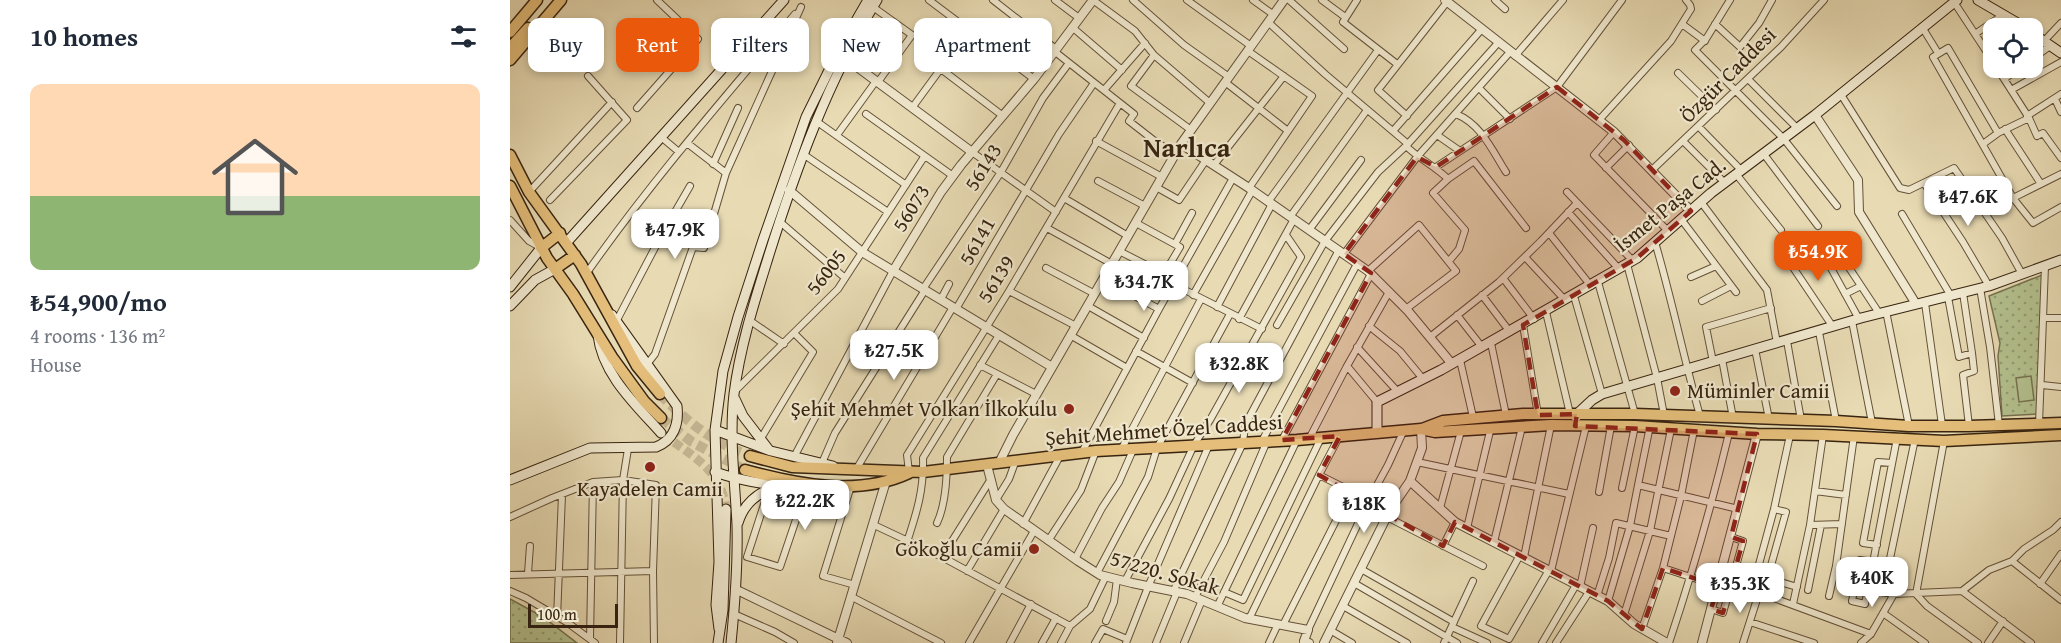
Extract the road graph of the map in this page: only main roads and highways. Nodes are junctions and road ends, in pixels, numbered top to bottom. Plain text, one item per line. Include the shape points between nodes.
1 (528, 0) edge
2 (537, 0) edge
3 (552, 0) edge
4 (561, 0) edge
5 (784, 0) edge
6 (1978, 0) edge
7 (1955, 1) edge
8 (872, 2) edge
9 (2008, 18) edge
10 (510, 22) edge
11 (510, 32) edge
12 (2043, 41) edge
13 (510, 48) edge
14 (2061, 54) edge
15 (510, 60) edge
16 (510, 155) edge
17 (510, 186) edge
18 (564, 238) junction
19 (541, 248) junction
20 (575, 255) junction
21 (2061, 260) edge
22 (555, 269) junction
23 (510, 287) edge
24 (510, 306) edge
25 (606, 309) junction
26 (597, 332) junction
27 (719, 389) junction
28 (660, 394) tunnel mouth
29 (734, 394) junction
30 (1580, 412) junction
31 (661, 418) tunnel mouth
32 (1635, 420) junction
33 (2061, 423) edge
34 (1580, 426) junction
35 (1422, 429) junction
36 (715, 430) junction
37 (661, 433) tunnel mouth
38 (1377, 433) junction
39 (2061, 435) edge
40 (734, 437) junction
41 (771, 451) junction
42 (750, 456) tunnel mouth
43 (840, 468) junction
44 (863, 469) junction
45 (745, 470) tunnel mouth
46 (715, 472) junction
47 (909, 473) junction
48 (735, 479) junction
49 (510, 480) edge
50 (869, 484) junction
51 (831, 486) junction
52 (772, 487) junction
53 (726, 509) tunnel mouth
54 (737, 528) junction
55 (719, 629) junction
56 (718, 643) edge
57 (731, 643) edge

1 - 10 main road
2 - 11 main road
3 - 13 main road
4 - 15 main road
5 - 18 main road
6 - 9 main road
7 - 38 main road, İsmet Paşa Cad. via 1626,265 1487,345 1377,402
8 - 27 main road via 838,52 806,117 738,317
8 - 29 main road via 816,121 789,190 749,320
12 - 14 main road
16 - 18 main road via 529,192
17 - 19 main road
18 - 19 main road
18 - 20 main road
19 - 22 main road
19 - 23 main road
20 - 22 main road
20 - 25 main road
21 - 30 main road via 1984,287 1882,312 1602,394
22 - 24 main road via 535,280
22 - 26 main road
25 - 28 main road via 637,366
25 - 49 main road via 677,406 677,427 656,447 590,448
26 - 31 main road
26 - 37 main road via 599,348 610,371
27 - 29 main road
27 - 36 main road
29 - 40 main road
29 - 41 main road via 743,416
30 - 32 main road
30 - 34 main road
30 - 35 main road via 1473,417
32 - 33 main road via 1664,415 1909,426
32 - 34 main road via 1611,426
32 - 39 main road via 1671,429 1729,433 1944,441
34 - 35 main road via 1435,432
35 - 38 main road, Şehit Mehmet Özel Caddesi
36 - 40 main road
36 - 46 main road
38 - 47 main road, Şehit Mehmet Özel Caddesi via 1082,452
40 - 41 main road
40 - 48 main road
41 - 43 main road
42 - 43 main road via 792,467
43 - 44 main road
44 - 47 main road
44 - 50 main road via 871,479
45 - 51 main road
46 - 48 main road
46 - 55 main road
47 - 50 main road
48 - 52 main road
48 - 54 main road
50 - 51 main road
51 - 52 main road
52 - 54 main road via 749,502
53 - 55 main road
54 - 57 main road
55 - 56 main road

